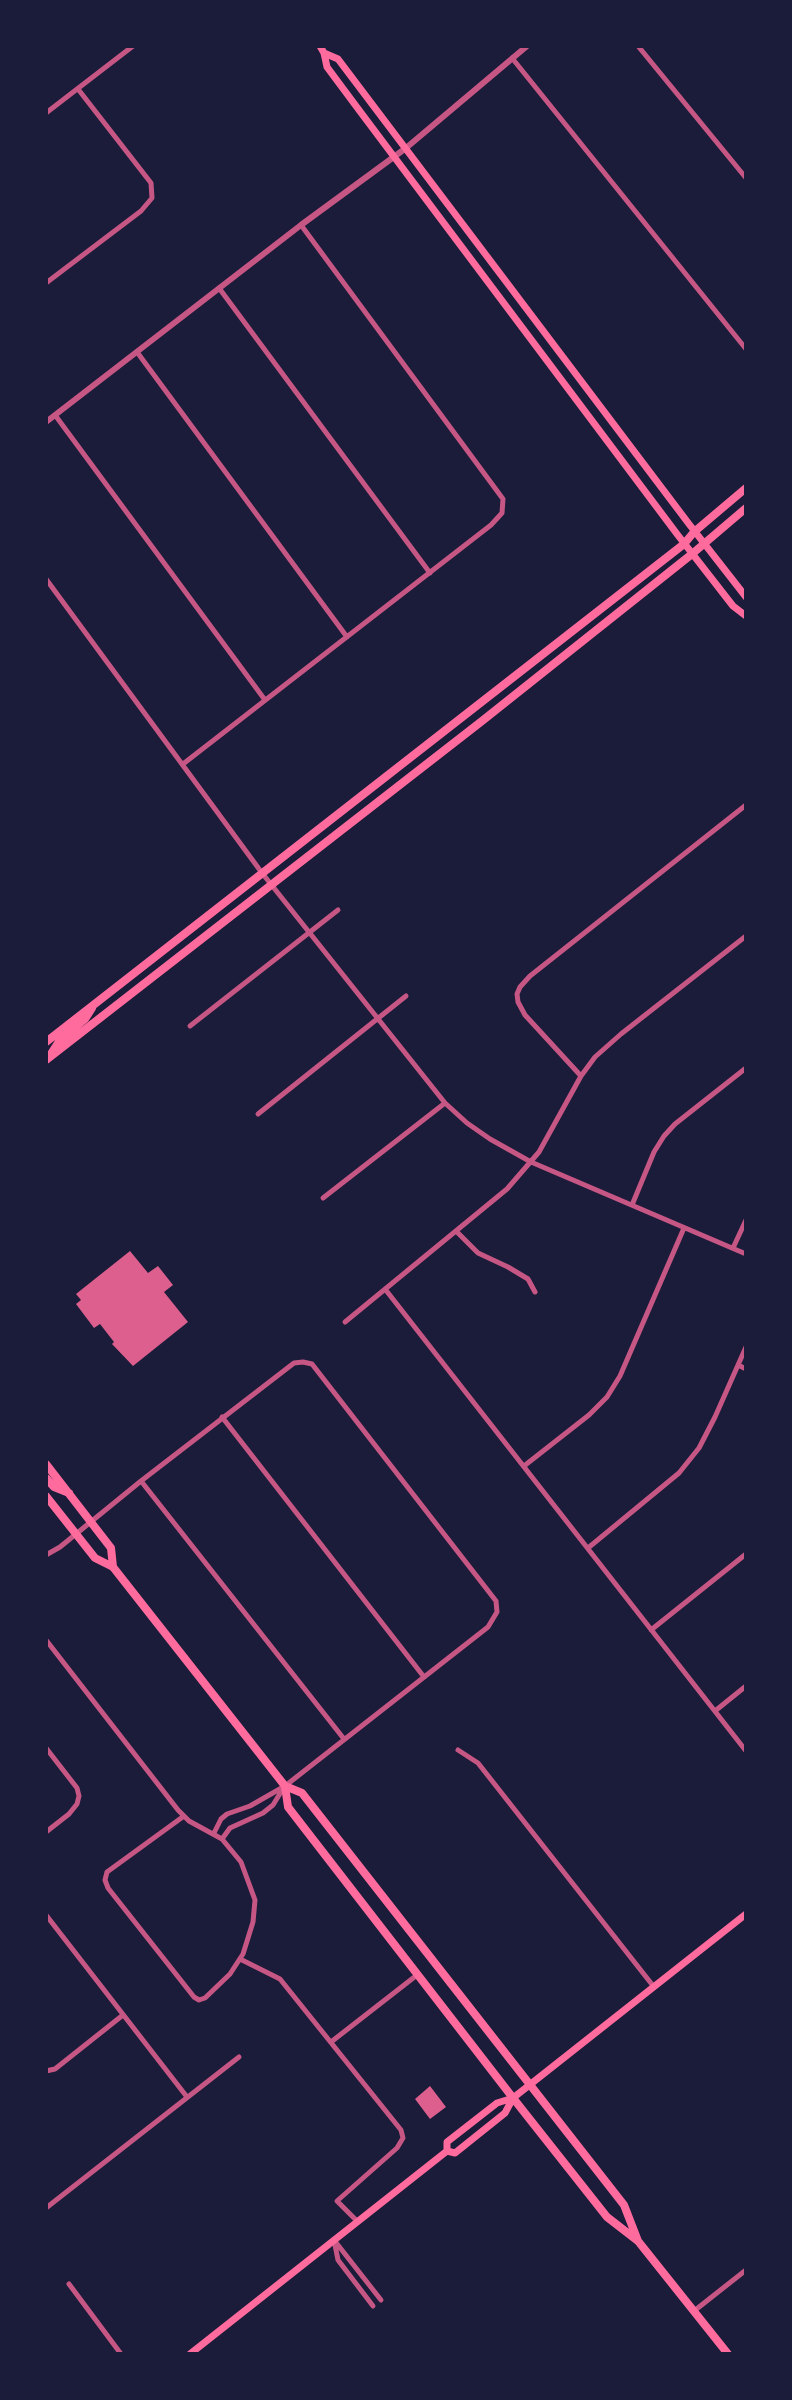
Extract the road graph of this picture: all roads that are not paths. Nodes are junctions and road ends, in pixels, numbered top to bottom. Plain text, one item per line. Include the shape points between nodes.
1 (133, 46) edge
2 (332, 46) edge
3 (527, 46) edge
4 (638, 46) edge
5 (322, 49) edge
6 (512, 58) junction
7 (78, 89) junction
8 (46, 113) edge
9 (406, 148) junction
10 (395, 157) junction
11 (746, 178) edge
12 (301, 225) junction
13 (46, 283) edge
14 (219, 288) junction
15 (746, 349) edge
16 (137, 352) junction
17 (55, 415) junction
18 (46, 422) edge
19 (746, 488) edge
20 (746, 508) edge
21 (694, 532) junction
22 (684, 544) junction
23 (704, 544) junction
24 (692, 554) junction
25 (430, 573) junction
26 (46, 579) edge
27 (746, 597) edge
28 (746, 616) edge
29 (347, 637) junction
30 (265, 700) junction
31 (472, 709) junction
32 (482, 721) junction
33 (183, 764) junction
34 (746, 805) edge
35 (262, 873) junction
36 (271, 885) junction
37 (338, 910) dead end
38 (309, 933) junction
39 (746, 936) edge
40 (406, 996) dead end
41 (93, 1005) junction
42 (376, 1018) junction
43 (190, 1026) dead end
44 (48, 1040) edge
45 (47, 1057) edge
46 (746, 1068) edge
47 (581, 1076) junction
48 (445, 1103) junction
49 (258, 1114) dead end
50 (531, 1162) junction
51 (323, 1198) dead end
52 (632, 1205) junction
53 (746, 1220) edge
54 (684, 1228) junction
55 (457, 1232) junction
56 (732, 1248) junction
57 (746, 1254) edge
58 (385, 1289) junction
59 (535, 1292) dead end
60 (345, 1322) dead end
61 (746, 1347) edge
62 (738, 1365) junction
63 (746, 1369) edge
64 (222, 1417) junction
65 (46, 1464) edge
66 (524, 1466) junction
67 (46, 1478) edge
68 (141, 1481) junction
69 (69, 1493) junction
70 (46, 1496) edge
71 (91, 1521) junction
72 (76, 1534) junction
73 (588, 1548) junction
74 (746, 1554) edge
75 (46, 1555) edge
76 (113, 1567) junction
77 (651, 1630) junction
78 (46, 1640) edge
79 (424, 1677) junction
80 (746, 1686) edge
81 (715, 1711) junction
82 (344, 1739) junction
83 (46, 1748) edge
84 (458, 1750) dead end
85 (746, 1751) edge
86 (285, 1786) junction
87 (184, 1816) junction
88 (46, 1832) edge
89 (214, 1833) junction
90 (222, 1839) junction
91 (378, 1891) junction
92 (362, 1904) junction
93 (746, 1914) edge
94 (46, 1915) edge
95 (240, 1959) junction
96 (417, 1975) junction
97 (654, 1987) junction
98 (123, 2015) junction
99 (331, 2042) junction
100 (239, 2057) dead end
101 (46, 2071) edge
102 (529, 2085) junction
103 (187, 2097) junction
104 (513, 2098) junction
105 (447, 2151) junction
106 (46, 2208) edge
107 (357, 2221) junction
108 (334, 2240) junction
109 (638, 2241) junction
110 (746, 2270) edge
111 (69, 2284) dead end
112 (381, 2300) dead end
113 (373, 2306) dead end
114 (694, 2311) junction
115 (121, 2354) edge
116 (190, 2354) edge
117 (728, 2354) edge

1 - 7 street
2 - 5 street
3 - 6 street
4 - 11 street
5 - 9 main road via 338,59
5 - 10 main road via 327,67
6 - 9 street
6 - 15 street
7 - 8 street
7 - 13 street via 151,183 152,198
9 - 10 street
9 - 21 main road
10 - 12 street
10 - 22 main road
12 - 14 street
12 - 25 street via 503,499 502,513 491,525
14 - 16 street
14 - 25 street
16 - 17 street
16 - 29 street
17 - 18 street
17 - 30 street
19 - 21 main road
20 - 23 main road
21 - 22 main road
21 - 23 main road
22 - 24 main road
22 - 31 main road
23 - 24 main road
23 - 27 main road
24 - 28 main road
24 - 32 main road
25 - 29 street
26 - 33 street
29 - 30 street
30 - 33 street
31 - 32 main road
31 - 35 main road
32 - 36 main road
33 - 35 street
34 - 47 street via 520,987 518,1002 525,1015
35 - 36 street
35 - 41 main road
36 - 38 street
36 - 45 main road
37 - 38 street
38 - 42 street
38 - 43 street
39 - 47 street via 621,1034
40 - 42 street
41 - 44 main road
41 - 45 main road
42 - 48 street
42 - 49 street
44 - 45 main road
46 - 52 street via 664,1136
47 - 50 street
48 - 50 street via 490,1139
48 - 51 street
50 - 52 street
50 - 55 street
52 - 54 street
53 - 56 street
54 - 56 street
54 - 66 street via 607,1397
55 - 58 street
55 - 59 street via 478,1253 528,1279
56 - 57 street
58 - 60 street
58 - 66 street
61 - 62 street
62 - 63 street
62 - 73 street via 699,1448 679,1473
64 - 68 street
64 - 79 street
64 - 79 street via 294,1363 312,1364 419,1501 496,1601 497,1612 488,1627
65 - 69 main road
66 - 73 street
67 - 69 main road
68 - 71 street
68 - 82 street
69 - 71 main road
70 - 72 main road
71 - 72 street
71 - 76 main road via 111,1548
72 - 75 street
72 - 76 main road via 95,1558
73 - 77 street
74 - 77 street
76 - 86 main road
77 - 81 street
78 - 87 street
79 - 82 street
80 - 81 street
81 - 85 street
82 - 86 street
83 - 88 street via 79,1796 69,1814
84 - 97 street via 478,1763
86 - 89 street via 227,1814
86 - 90 street via 273,1805 230,1828
86 - 91 main road via 302,1793
86 - 92 main road via 288,1807
87 - 89 street
87 - 95 street via 107,1872 108,1888 199,2000
89 - 90 street
90 - 95 street via 241,1862 255,1900
91 - 92 main road
91 - 102 main road
92 - 96 main road
93 - 97 main road
94 - 98 street
95 - 99 street via 280,1979
96 - 99 street
96 - 104 main road
97 - 102 main road
98 - 101 street
98 - 103 street
99 - 107 street via 403,2138 337,2201
100 - 103 street
102 - 104 main road
102 - 109 main road via 624,2205
103 - 106 street
104 - 105 main road via 497,2103 447,2142
104 - 105 main road via 505,2113 455,2153
104 - 109 main road via 607,2217
105 - 107 main road
107 - 108 main road
108 - 112 street
108 - 113 street via 338,2260
108 - 116 main road
109 - 114 main road
110 - 114 street
111 - 115 street
114 - 117 main road

